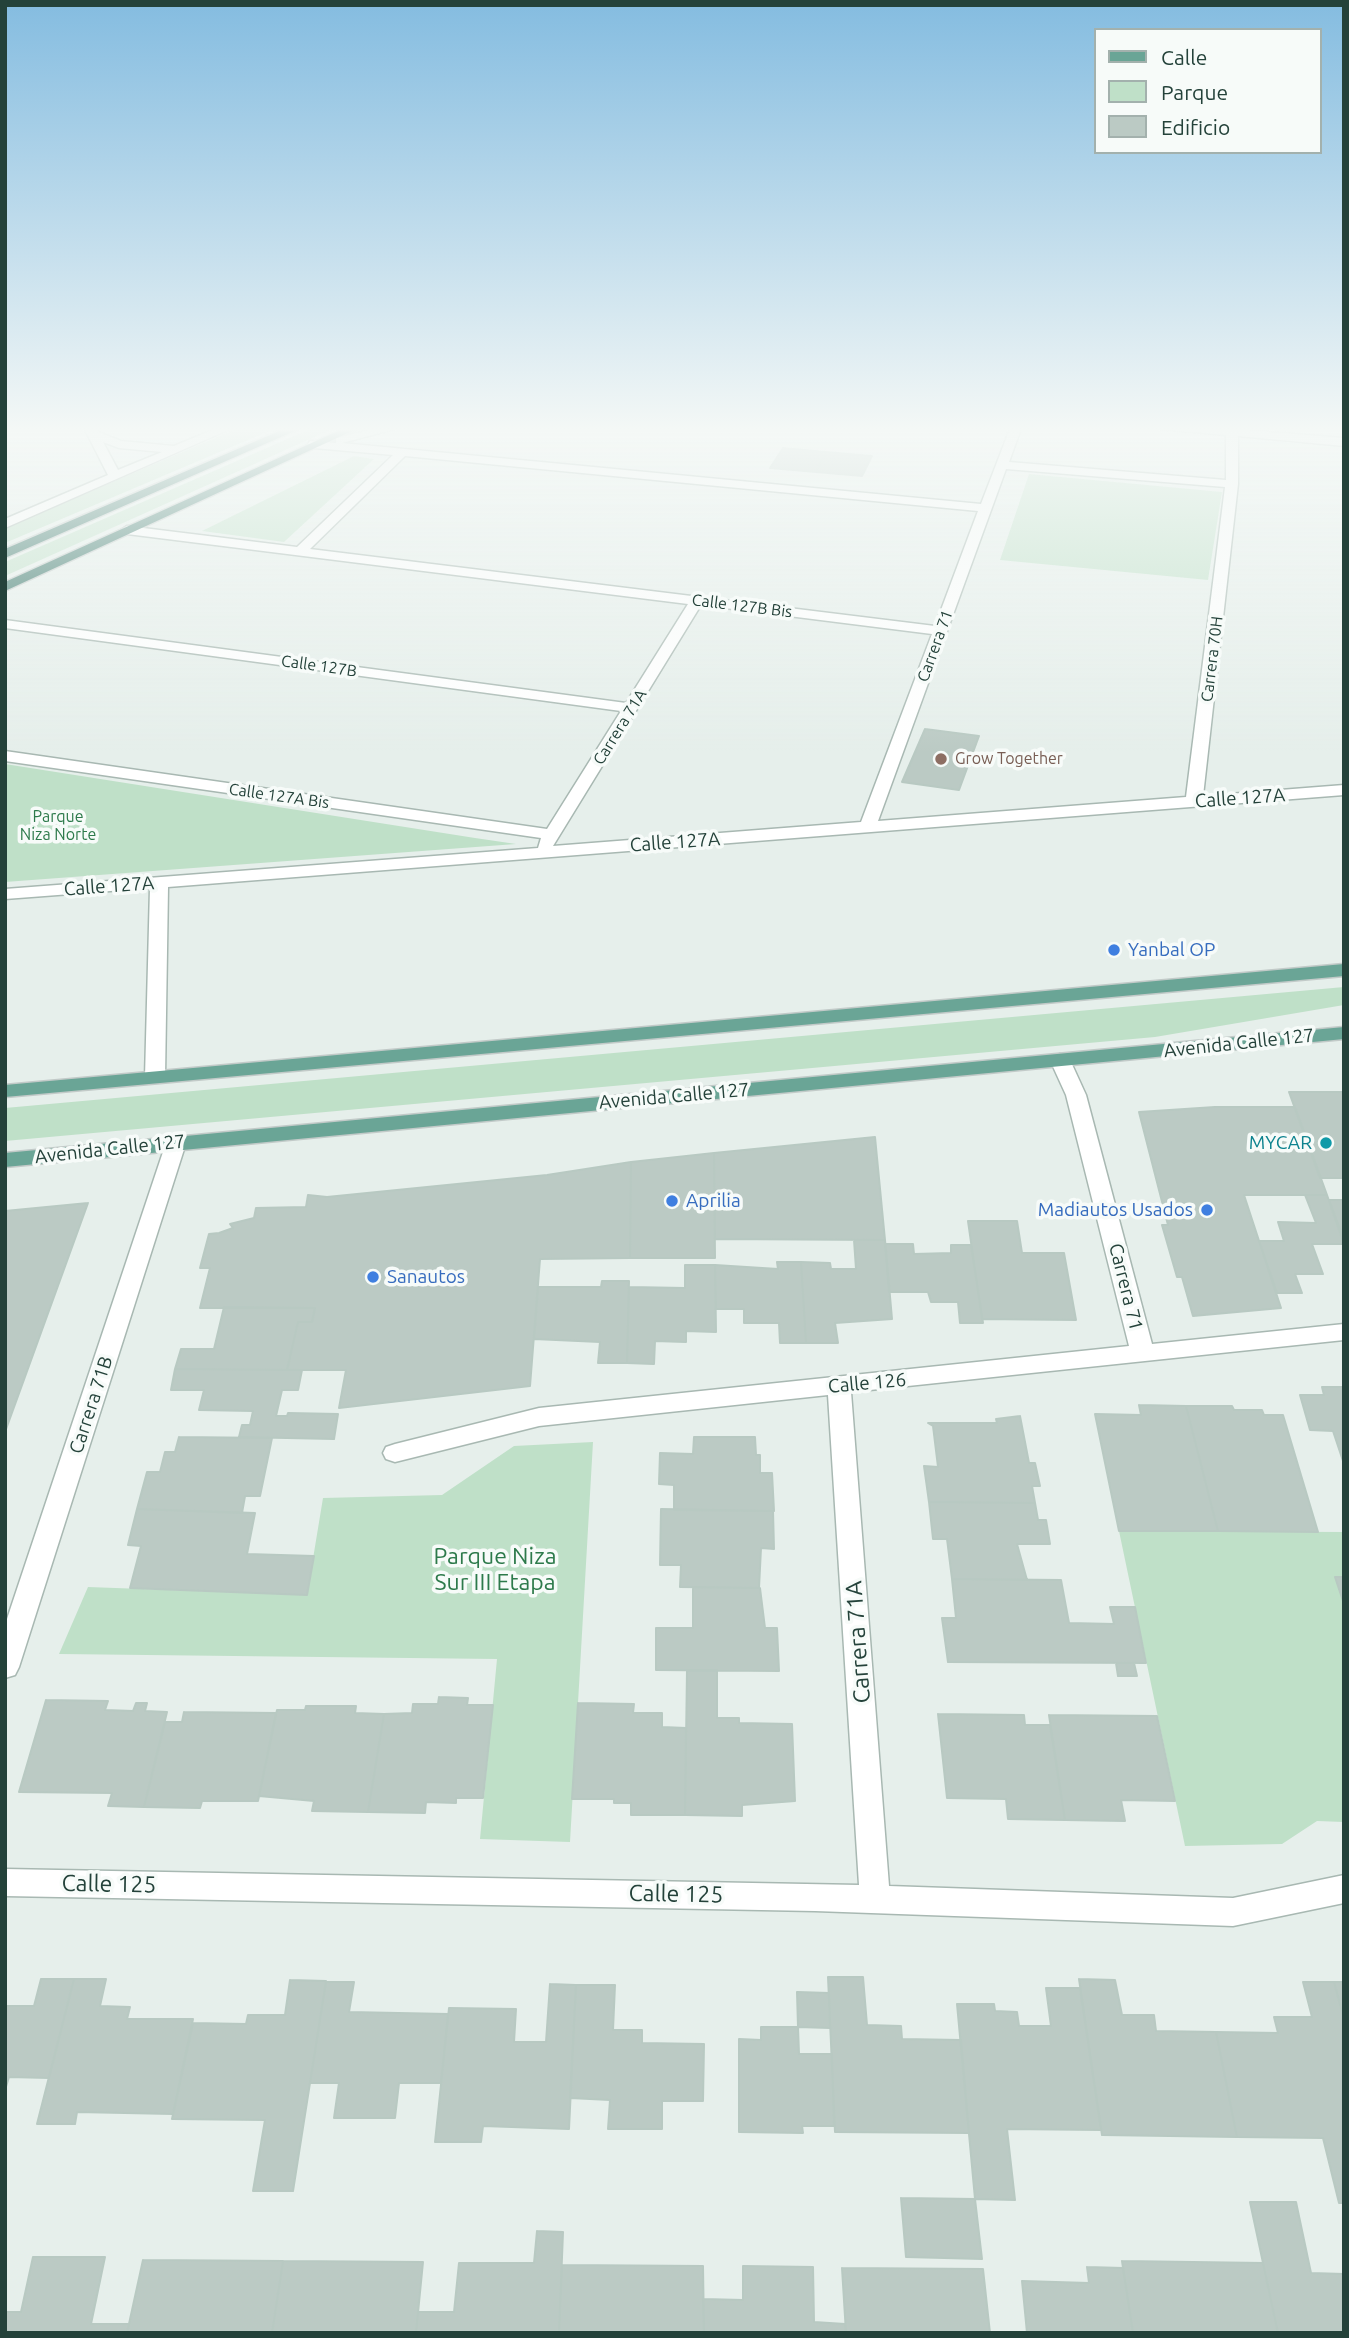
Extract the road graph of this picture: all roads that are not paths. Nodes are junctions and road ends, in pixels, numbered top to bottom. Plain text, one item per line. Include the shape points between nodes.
1 (49, 535) edge
2 (116, 535) edge
3 (167, 535) edge
4 (316, 535) edge
5 (976, 535) edge
6 (1226, 535) edge
7 (299, 552) junction
8 (5, 554) edge
9 (5, 587) edge
10 (697, 601) junction
11 (5, 624) edge
12 (940, 631) junction
13 (633, 708) junction
14 (5, 756) edge
15 (1344, 790) edge
16 (1194, 802) junction
17 (868, 827) junction
18 (552, 835) junction
19 (541, 853) junction
20 (159, 882) junction
21 (5, 894) edge
22 (1344, 970) edge
23 (1344, 1033) edge
24 (1060, 1060) junction
25 (155, 1077) junction
26 (5, 1091) edge
27 (176, 1143) junction
28 (5, 1160) edge
29 (1344, 1332) edge
30 (1143, 1353) junction
31 (839, 1385) junction
32 (395, 1454) dead end
33 (5, 1667) edge
34 (5, 1882) edge
35 (1344, 1889) edge
36 (876, 1899) junction

1 - 8 highway
2 - 9 highway
3 - 7 street, Calle 127B Bis
4 - 7 street
5 - 12 street, Carrera 71
6 - 16 street, Carrera 70H
7 - 10 street, Calle 127B Bis
10 - 12 street, Calle 127B Bis
10 - 13 street, Carrera 71A
11 - 13 street, Calle 127B
12 - 17 street, Carrera 71
13 - 18 street, Carrera 71A
14 - 18 street, Calle 127A Bis
15 - 16 street, Calle 127A
16 - 17 street, Calle 127A
17 - 19 street, Calle 127A
18 - 19 street, Carrera 71A
19 - 20 street, Calle 127A
20 - 21 street, Calle 127A
20 - 25 street
22 - 25 main road
23 - 24 main road, Avenida Calle 127
24 - 27 main road, Avenida Calle 127
24 - 30 street, Carrera 71 via 1076,1095
25 - 26 main road
27 - 28 main road, Avenida Calle 127
27 - 33 street, Carrera 71B
29 - 30 street, Calle 126
30 - 31 street, Calle 126
31 - 32 street, Calle 126 via 539,1417
31 - 36 street, Carrera 71A
34 - 36 street, Calle 125
35 - 36 street, Calle 125 via 1233,1912

